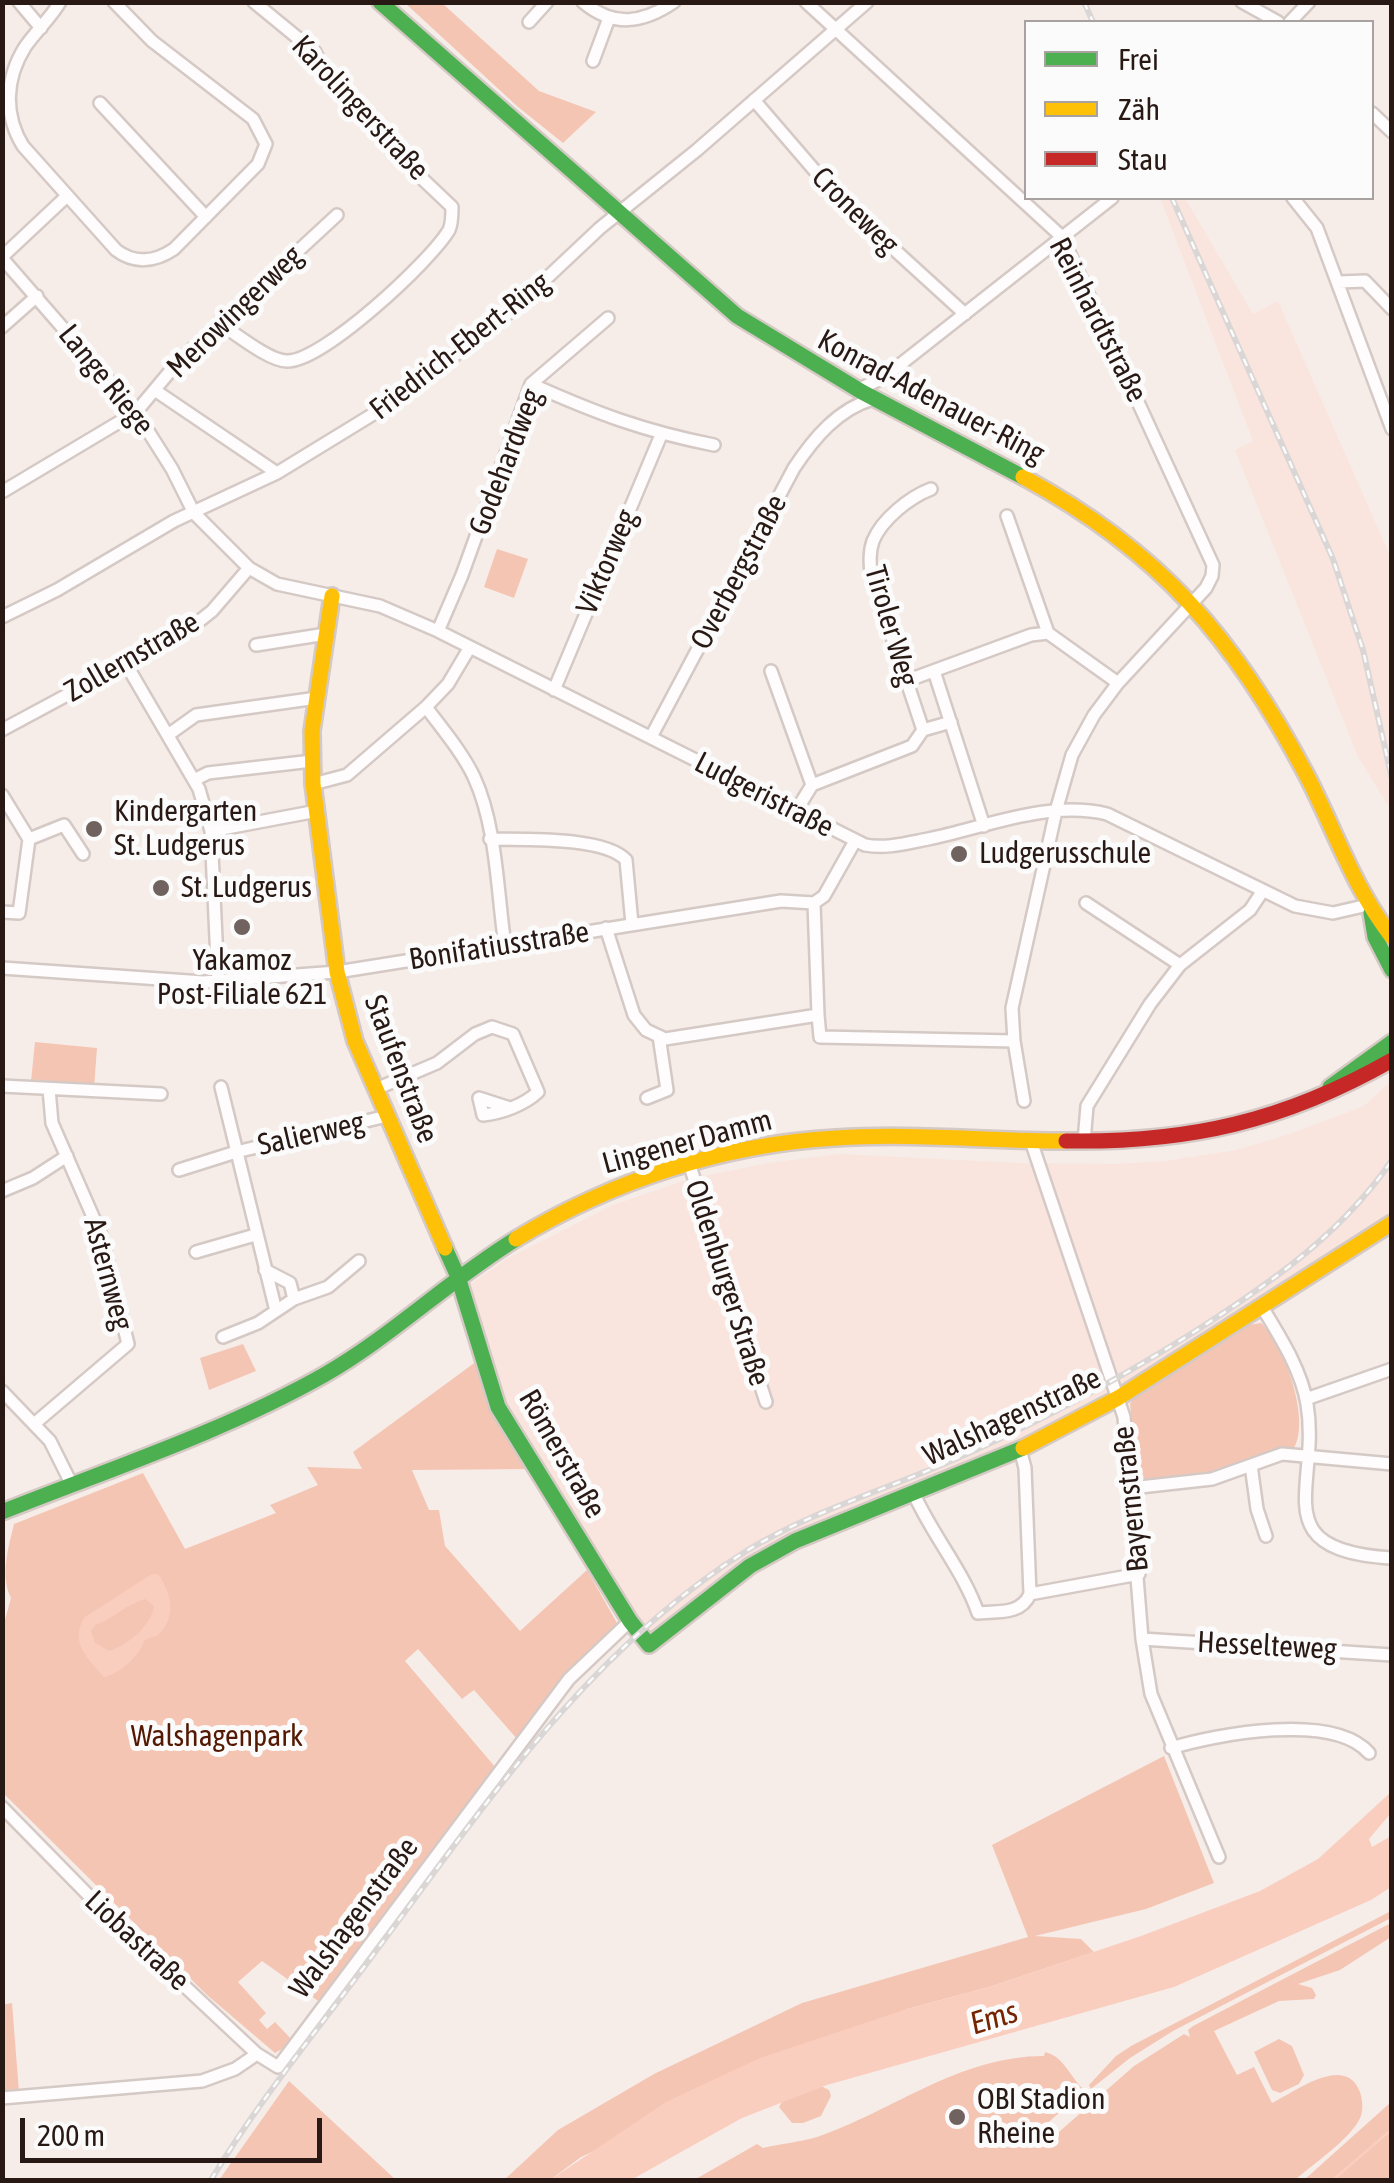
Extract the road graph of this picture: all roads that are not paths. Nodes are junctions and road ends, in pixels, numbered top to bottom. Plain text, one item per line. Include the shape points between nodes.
1 (19, 2) edge
2 (60, 2) edge
3 (114, 2) edge
4 (254, 2) edge
5 (380, 2) edge
6 (547, 2) edge
7 (583, 2) edge
8 (674, 2) edge
9 (806, 2) edge
10 (867, 2) edge
11 (1242, 2) edge
12 (608, 18) junction
13 (1274, 20) edge
14 (529, 22) dead end
15 (41, 28) junction
16 (835, 30) junction
17 (593, 61) dead end
18 (754, 100) junction
19 (100, 104) dead end
20 (66, 196) junction
21 (1109, 200) edge
22 (1295, 200) edge
23 (619, 214) junction
24 (337, 215) dead end
25 (206, 217) junction
26 (1062, 237) junction
27 (2, 258) edge
28 (1340, 282) junction
29 (37, 296) junction
30 (1392, 309) edge
31 (966, 314) junction
32 (608, 318) dead end
33 (219, 323) junction
34 (2, 326) edge
35 (884, 378) junction
36 (840, 381) junction
37 (530, 384) junction
38 (156, 390) junction
39 (857, 390) junction
40 (880, 403) junction
41 (1388, 403) edge
42 (136, 412) junction
43 (840, 414) junction
44 (1392, 429) edge
45 (660, 435) junction
46 (714, 445) dead end
47 (277, 473) junction
48 (931, 489) dead end
49 (2, 492) edge
50 (194, 513) junction
51 (1007, 516) dead end
52 (250, 568) junction
53 (332, 596) junction
54 (1192, 604) junction
55 (2, 617) edge
56 (438, 631) junction
57 (1048, 633) junction
58 (326, 634) junction
59 (256, 646) dead end
60 (470, 648) junction
61 (126, 664) junction
62 (934, 670) junction
63 (771, 671) dead end
64 (906, 681) junction
65 (1118, 683) junction
66 (554, 690) junction
67 (316, 698) junction
68 (426, 707) junction
69 (951, 722) junction
70 (2, 730) edge
71 (923, 730) junction
72 (168, 736) junction
73 (651, 738) junction
74 (312, 761) junction
75 (194, 780) junction
76 (313, 784) junction
77 (812, 785) junction
78 (2, 795) edge
79 (1056, 810) junction
80 (317, 811) junction
81 (796, 811) junction
82 (984, 826) junction
83 (211, 831) junction
84 (28, 839) junction
85 (490, 839) junction
86 (856, 841) junction
87 (83, 854) dead end
88 (1262, 892) junction
89 (814, 903) junction
90 (1086, 903) dead end
91 (1369, 907) junction
92 (2, 912) edge
93 (632, 924) junction
94 (606, 928) junction
95 (1392, 937) edge
96 (505, 945) junction
97 (1180, 965) junction
98 (2, 968) edge
99 (1392, 970) edge
100 (337, 972) junction
101 (218, 982) junction
102 (818, 1015) junction
103 (660, 1036) junction
104 (1014, 1041) junction
105 (1392, 1042) edge
106 (1392, 1060) edge
107 (2, 1086) edge
108 (221, 1087) dead end
109 (49, 1089) junction
110 (376, 1089) junction
111 (160, 1094) dead end
112 (647, 1098) dead end
113 (1024, 1101) dead end
114 (510, 1108) dead end
115 (1284, 1112) junction
116 (387, 1116) junction
117 (1031, 1142) junction
118 (1084, 1142) junction
119 (236, 1152) junction
120 (68, 1156) junction
121 (689, 1164) junction
122 (179, 1170) dead end
123 (2, 1191) edge
124 (1392, 1223) edge
125 (255, 1235) junction
126 (196, 1252) dead end
127 (358, 1261) dead end
128 (265, 1270) junction
129 (458, 1276) junction
130 (294, 1299) junction
131 (1262, 1307) junction
132 (276, 1311) junction
133 (223, 1337) dead end
134 (1392, 1369) edge
135 (2, 1391) edge
136 (1118, 1398) junction
137 (1306, 1399) junction
138 (766, 1402) dead end
139 (34, 1424) junction
140 (1020, 1449) junction
141 (1308, 1457) junction
142 (1392, 1464) edge
143 (1251, 1465) junction
144 (70, 1483) junction
145 (1131, 1488) junction
146 (914, 1492) junction
147 (2, 1512) edge
148 (1266, 1536) dead end
149 (1392, 1558) edge
150 (1139, 1574) junction
151 (1030, 1594) junction
152 (630, 1621) junction
153 (1142, 1639) junction
154 (649, 1645) joint
155 (1392, 1655) edge
156 (1171, 1748) junction
157 (1369, 1753) dead end
158 (2, 1807) edge
159 (1218, 1857) dead end
160 (257, 2054) junction
161 (278, 2067) joint
162 (2, 2098) edge

1 - 15 street
2 - 15 street
3 - 25 street via 264,134 258,164
4 - 33 street, Karolingerstraße via 314,52 330,83 452,207 450,228 396,288 333,342 290,362
5 - 23 main road, Konrad-Adenauer-Ring
6 - 14 street
7 - 12 street
8 - 12 street via 652,17
9 - 16 street, Reinhardtstraße
10 - 16 street, Friedrich-Ebert-Ring
11 - 13 street
12 - 17 street
15 - 20 street via 16,66 9,118 22,146
16 - 18 street, Friedrich-Ebert-Ring
16 - 26 street, Reinhardtstraße
18 - 23 street, Friedrich-Ebert-Ring
18 - 31 street, Croneweg via 840,200
19 - 25 street
20 - 25 street via 128,259 159,259
20 - 27 street
21 - 26 street
22 - 28 street via 1317,228
23 - 36 main road, Konrad-Adenauer-Ring via 737,316
23 - 47 street, Friedrich-Ebert-Ring via 461,353 374,416
24 - 33 street, Merowingerweg
26 - 31 street
26 - 54 street, Reinhardtstraße via 1211,556 1212,576
27 - 29 street, Lange Riege
28 - 30 street via 1364,281
28 - 41 street
29 - 34 street
29 - 42 street, Lange Riege
31 - 35 street
32 - 37 street, Godehardweg
33 - 38 street, Merowingerweg
35 - 39 street
35 - 40 street
36 - 39 main road, Konrad-Adenauer-Ring
36 - 43 street
37 - 45 street
37 - 56 street, Godehardweg
38 - 42 street, Merowingerweg
38 - 47 street
39 - 40 main road, Konrad-Adenauer-Ring
40 - 43 street, Overbergstraße
40 - 54 main road, Konrad-Adenauer-Ring via 1080,512 1169,578
41 - 44 street
42 - 49 street, Merowingerweg
42 - 50 street, Lange Riege
43 - 73 street, Overbergstraße via 794,468
45 - 46 street
45 - 66 street, Viktorweg
47 - 50 street, Friedrich-Ebert-Ring
48 - 64 street, Tiroler Weg via 912,496 874,538 870,552 870,574
50 - 52 street, Ludgeristraße
50 - 55 street, Friedrich-Ebert-Ring
51 - 57 street
52 - 53 street, Ludgeristraße via 277,584
52 - 61 street, Zollernstraße via 188,630
53 - 56 street, Ludgeristraße via 380,606
53 - 58 main road, Staufenstraße
54 - 65 street
54 - 91 main road, Konrad-Adenauer-Ring via 1274,713
56 - 60 street, Ludgeristraße
57 - 62 street
57 - 65 street
58 - 59 street
58 - 67 main road, Staufenstraße
60 - 66 street, Ludgeristraße
60 - 68 street
61 - 70 street, Zollernstraße
61 - 72 street
62 - 64 street
62 - 69 street, Tiroler Weg
63 - 77 street
64 - 71 street, Tiroler Weg
65 - 79 street via 1072,755
66 - 73 street, Ludgeristraße
67 - 72 street via 196,714
67 - 74 main road, Staufenstraße
68 - 76 street via 347,774
68 - 85 street via 475,780
69 - 71 street
69 - 82 street, Tiroler Weg
71 - 77 street via 912,746
72 - 75 street
73 - 81 street, Ludgeristraße
74 - 75 street
74 - 76 main road, Staufenstraße
75 - 83 street
76 - 80 main road, Staufenstraße
77 - 81 street
78 - 84 street
79 - 82 street, Ludgeristraße
79 - 88 street, Ludgeristraße via 1107,814
79 - 104 street via 1012,1008
80 - 83 street
80 - 100 main road, Staufenstraße
81 - 86 street, Ludgeristraße
82 - 86 street, Ludgeristraße via 894,846
83 - 101 street
84 - 87 street via 64,824
84 - 92 street via 19,913
85 - 93 street via 618,852 626,860
85 - 96 street
86 - 89 street
88 - 91 street, Ludgeristraße via 1314,912
88 - 97 street via 1250,910
89 - 93 street, Bonifatiusstraße via 781,901
89 - 102 street
90 - 97 street
91 - 95 main road, Konrad-Adenauer-Ring
91 - 99 main road, Konrad-Adenauer-Ring
93 - 94 street, Bonifatiusstraße
94 - 96 street, Bonifatiusstraße
94 - 103 street via 634,1015
96 - 100 street, Bonifatiusstraße
97 - 118 street via 1087,1106
98 - 101 street, Bonifatiusstraße
100 - 101 street, Bonifatiusstraße
100 - 110 main road, Staufenstraße
102 - 103 street
102 - 104 street via 820,1037
103 - 112 street via 667,1090
104 - 113 street
105 - 115 main road, Lingener Damm
106 - 115 main road, Lingener Damm via 1327,1098
107 - 109 street
108 - 119 street, Salierweg
109 - 111 street
109 - 120 street, Asternweg via 52,1123
110 - 114 street via 438,1062 492,1027 513,1034 538,1092
110 - 116 main road, Staufenstraße
115 - 118 main road, Lingener Damm via 1166,1139
116 - 119 street, Salierweg
116 - 129 main road, Staufenstraße
117 - 118 main road, Lingener Damm
117 - 121 main road, Lingener Damm via 836,1137
117 - 136 street, Bayernstraße
119 - 122 street, Salierweg
119 - 125 street, Salierweg
120 - 123 street
120 - 139 street, Asternweg via 101,1235 128,1344
121 - 129 main road, Lingener Damm via 598,1194
121 - 138 street, Oldenburger Straße
124 - 131 main road, Walshagenstraße
125 - 126 street
125 - 128 street, Salierweg
127 - 130 street via 328,1286
128 - 130 street, Salierweg via 290,1283
128 - 132 street, Salierweg
129 - 144 main road, Lingener Damm via 311,1382
129 - 152 main road, Römerstraße via 498,1407
130 - 132 street
131 - 136 main road, Walshagenstraße
131 - 137 street
132 - 133 street
134 - 137 street
135 - 139 street
136 - 140 main road, Walshagenstraße
136 - 145 street, Bayernstraße
137 - 141 street
139 - 144 street
140 - 146 main road, Walshagenstraße
140 - 151 street
141 - 142 street
141 - 143 street via 1282,1454
141 - 149 street via 1304,1505 1321,1540
143 - 145 street via 1212,1480
143 - 148 street
144 - 147 main road, Lingener Damm
145 - 150 street, Bayernstraße
146 - 151 street via 978,1612 1017,1610
146 - 154 main road, Walshagenstraße via 794,1540
150 - 151 street
150 - 153 street, Bayernstraße
152 - 154 main road, Römerstraße
152 - 161 street, Walshagenstraße via 569,1678
153 - 155 street, Hesselteweg
153 - 156 street, Bayernstraße via 1150,1694
156 - 157 street via 1246,1730 1292,1730 1353,1740
156 - 159 street, Bayernstraße
158 - 160 street, Liobastraße
160 - 161 street, Liobastraße
160 - 162 street via 202,2081

